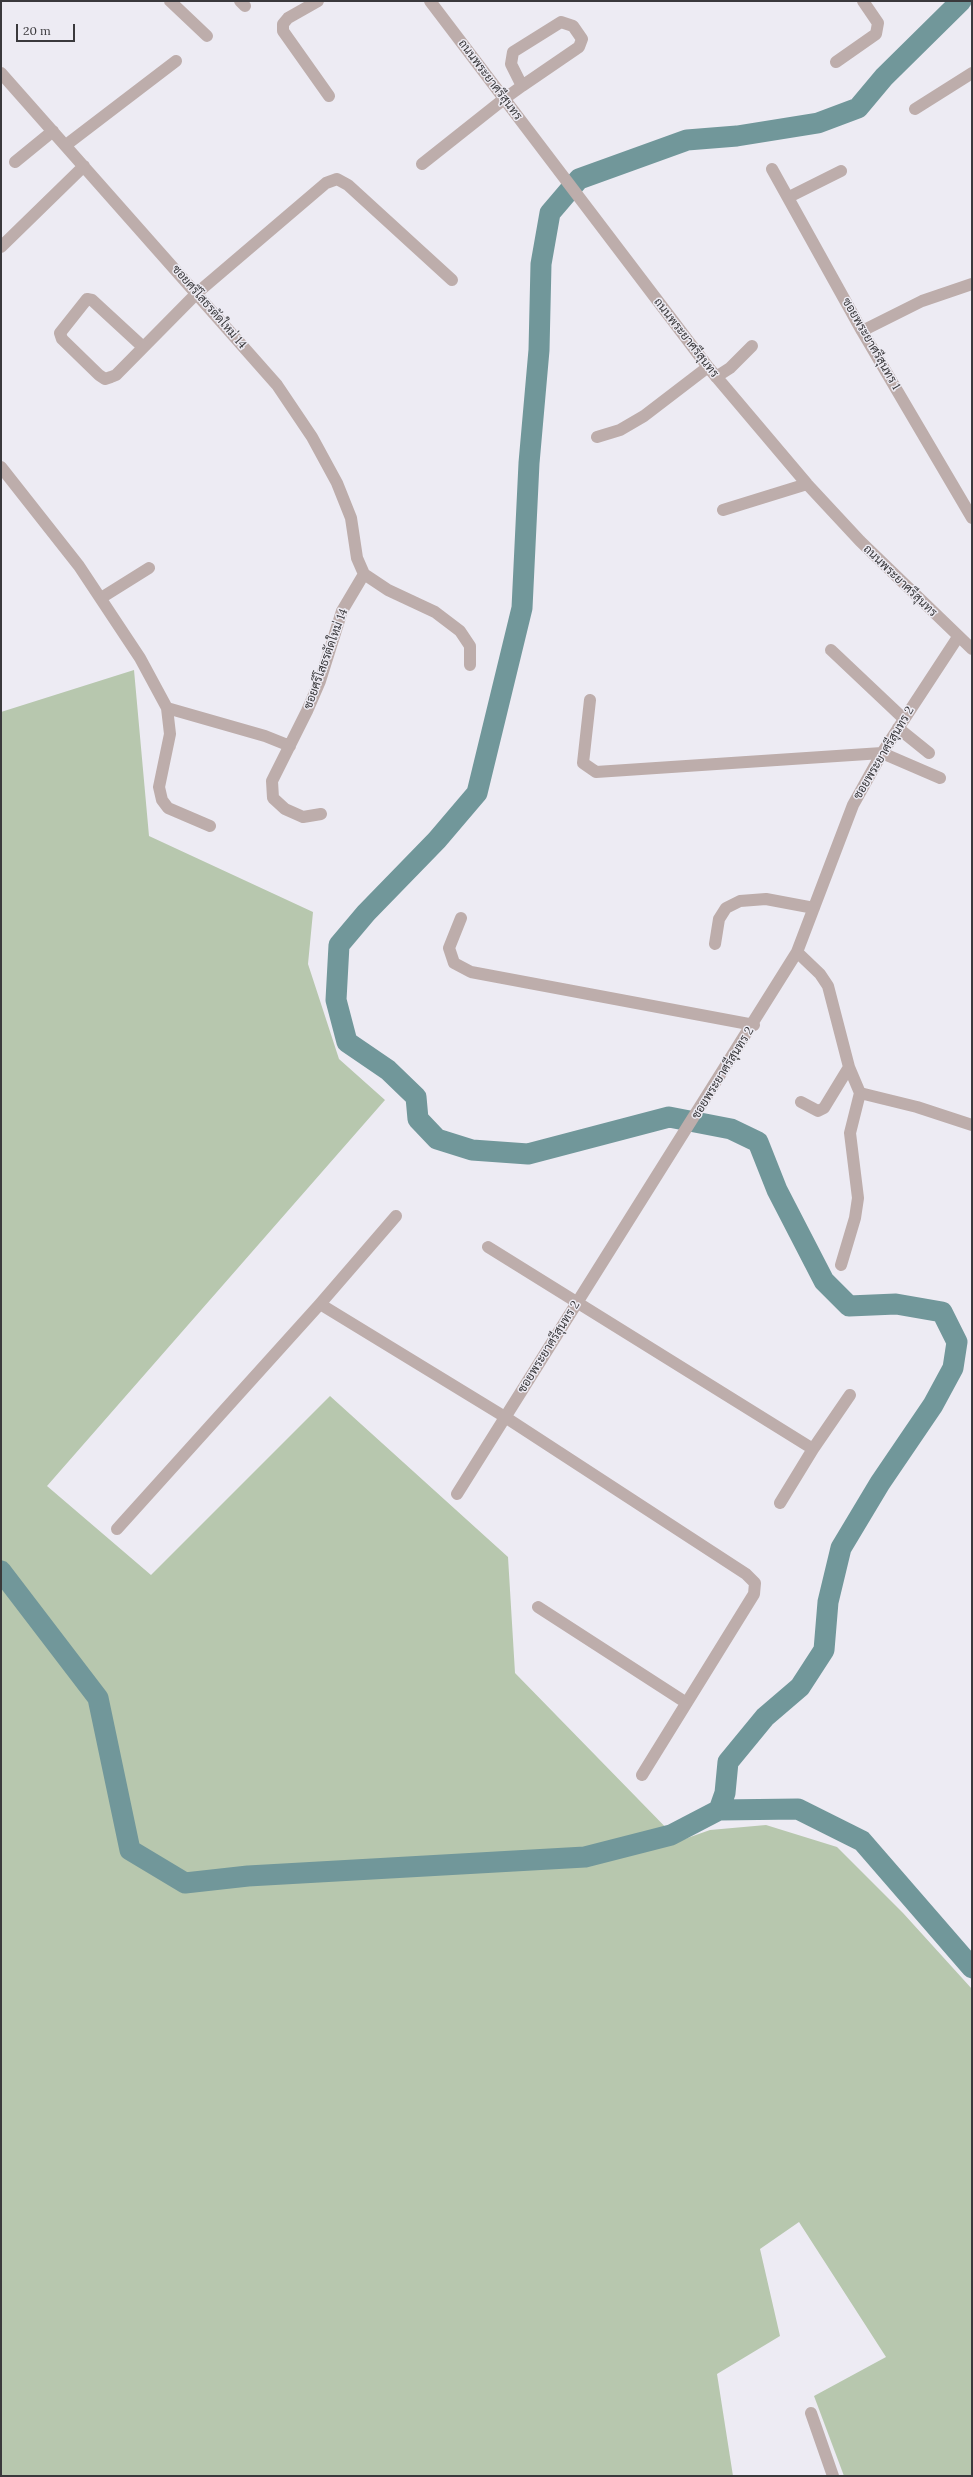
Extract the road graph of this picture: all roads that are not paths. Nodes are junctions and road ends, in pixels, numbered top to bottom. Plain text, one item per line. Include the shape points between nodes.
1 (170, 1) edge
2 (318, 1) edge
3 (430, 1) edge
4 (863, 1) edge
5 (207, 36) dead end
6 (176, 61) dead end
7 (836, 62) dead end
8 (1, 73) edge
9 (972, 73) edge
10 (522, 86) junction
11 (329, 96) dead end
12 (504, 99) junction
13 (915, 109) dead end
14 (52, 131) junction
15 (66, 145) junction
16 (15, 162) dead end
17 (422, 164) dead end
18 (84, 166) junction
19 (772, 169) dead end
20 (841, 171) dead end
21 (789, 197) junction
22 (1, 247) edge
23 (452, 280) dead end
24 (972, 284) edge
25 (197, 293) junction
26 (862, 331) junction
27 (752, 346) dead end
28 (143, 347) junction
29 (708, 367) junction
30 (716, 377) junction
31 (597, 437) dead end
32 (3, 473) edge
33 (807, 484) junction
34 (723, 510) dead end
35 (972, 518) edge
36 (149, 568) dead end
37 (364, 574) junction
38 (101, 598) junction
39 (958, 637) junction
40 (972, 649) edge
41 (831, 650) dead end
42 (470, 665) dead end
43 (590, 700) dead end
44 (167, 708) junction
45 (901, 724) junction
46 (290, 746) junction
47 (882, 753) junction
48 (929, 753) dead end
49 (940, 778) dead end
50 (321, 814) dead end
51 (210, 826) dead end
52 (814, 908) junction
53 (461, 918) dead end
54 (716, 944) dead end
55 (797, 952) junction
56 (754, 1025) junction
57 (849, 1066) junction
58 (860, 1093) junction
59 (800, 1102) dead end
60 (972, 1125) edge
61 (396, 1216) dead end
62 (488, 1247) dead end
63 (841, 1265) dead end
64 (577, 1303) junction
65 (320, 1304) junction
66 (850, 1395) dead end
67 (505, 1417) junction
68 (813, 1449) junction
69 (457, 1494) dead end
70 (780, 1503) dead end
71 (117, 1529) dead end
72 (538, 1607) dead end
73 (685, 1702) junction
74 (642, 1774) dead end
75 (811, 2413) dead end
76 (833, 2476) edge

1 - 5 street
2 - 11 street via 288,18 283,24 283,31
3 - 12 street, ถนนพระยาศรีสุนทร
4 - 7 street via 878,23 876,34
6 - 15 street
8 - 14 street, ซอยศรีโสธรตัดใหม่ 14
9 - 13 street
10 - 10 street via 511,64 513,52 561,22 573,26 582,39 581,44
10 - 12 street
12 - 17 street
12 - 29 street, ถนนพระยาศรีสุนทร
14 - 15 street, ซอยศรีโสธรตัดใหม่ 14
14 - 16 street
15 - 18 street, ซอยศรีโสธรตัดใหม่ 14
18 - 22 street
18 - 25 street, ซอยศรีโสธรตัดใหม่ 14
19 - 21 street, ซอยพระยาศรีสุนทร 1
20 - 21 street
21 - 26 street, ซอยพระยาศรีสุนทร 1
23 - 25 street via 348,184 337,179 326,183
24 - 26 street via 922,301
25 - 28 street
25 - 37 street, ซอยศรีโสธรตัดใหม่ 14 via 277,385 312,437 351,518 357,558
26 - 35 street, ซอยพระยาศรีสุนทร 1
27 - 30 street via 730,368
28 - 28 street via 92,300 87,299 60,333 62,339 105,379 116,375
29 - 30 street, ถนนพระยาศรีสุนทร
29 - 31 street via 644,416 620,430
30 - 33 street, ถนนพระยาศรีสุนทร
32 - 38 street via 79,566
33 - 34 street
33 - 39 street, ถนนพระยาศรีสุนทร via 860,542
36 - 38 street
37 - 42 street via 388,590 435,612 460,631 470,646
37 - 46 street, ซอยศรีโสธรตัดใหม่ 14 via 342,611 320,681
38 - 44 street via 140,658
39 - 40 street, ถนนพระยาศรีสุนทร
39 - 45 street, ซอยพระยาศรีสุนทร 2
41 - 45 street
43 - 47 street via 583,763 596,772
44 - 46 street via 265,736
44 - 51 street via 170,734 159,787 162,800 168,808
45 - 47 street, ซอยพระยาศรีสุนทร 2
45 - 48 street
46 - 50 street, ซอยศรีโสธรตัดใหม่ 14 via 272,781 274,798 285,809 303,817
47 - 49 street
47 - 52 street, ซอยพระยาศรีสุนทร 2 via 853,805
52 - 54 street via 766,899 740,901 726,908 719,919
52 - 55 street, ซอยพระยาศรีสุนทร 2
53 - 56 street via 449,948 454,963 471,972
55 - 56 street, ซอยพระยาศรีสุนทร 2
55 - 57 street via 820,974 828,986
56 - 64 street, ซอยพระยาศรีสุนทร 2
57 - 58 street
57 - 59 street via 824,1108 818,1111
58 - 60 street via 931,1111
58 - 63 street via 850,1133 858,1198 855,1218
61 - 65 street
62 - 64 street
64 - 67 street, ซอยพระยาศรีสุนทร 2
64 - 68 street
65 - 67 street
65 - 71 street
66 - 68 street
67 - 69 street, ซอยพระยาศรีสุนทร 2
67 - 73 street via 746,1574 755,1583 754,1594
68 - 70 street
72 - 73 street
73 - 74 street
75 - 76 street

